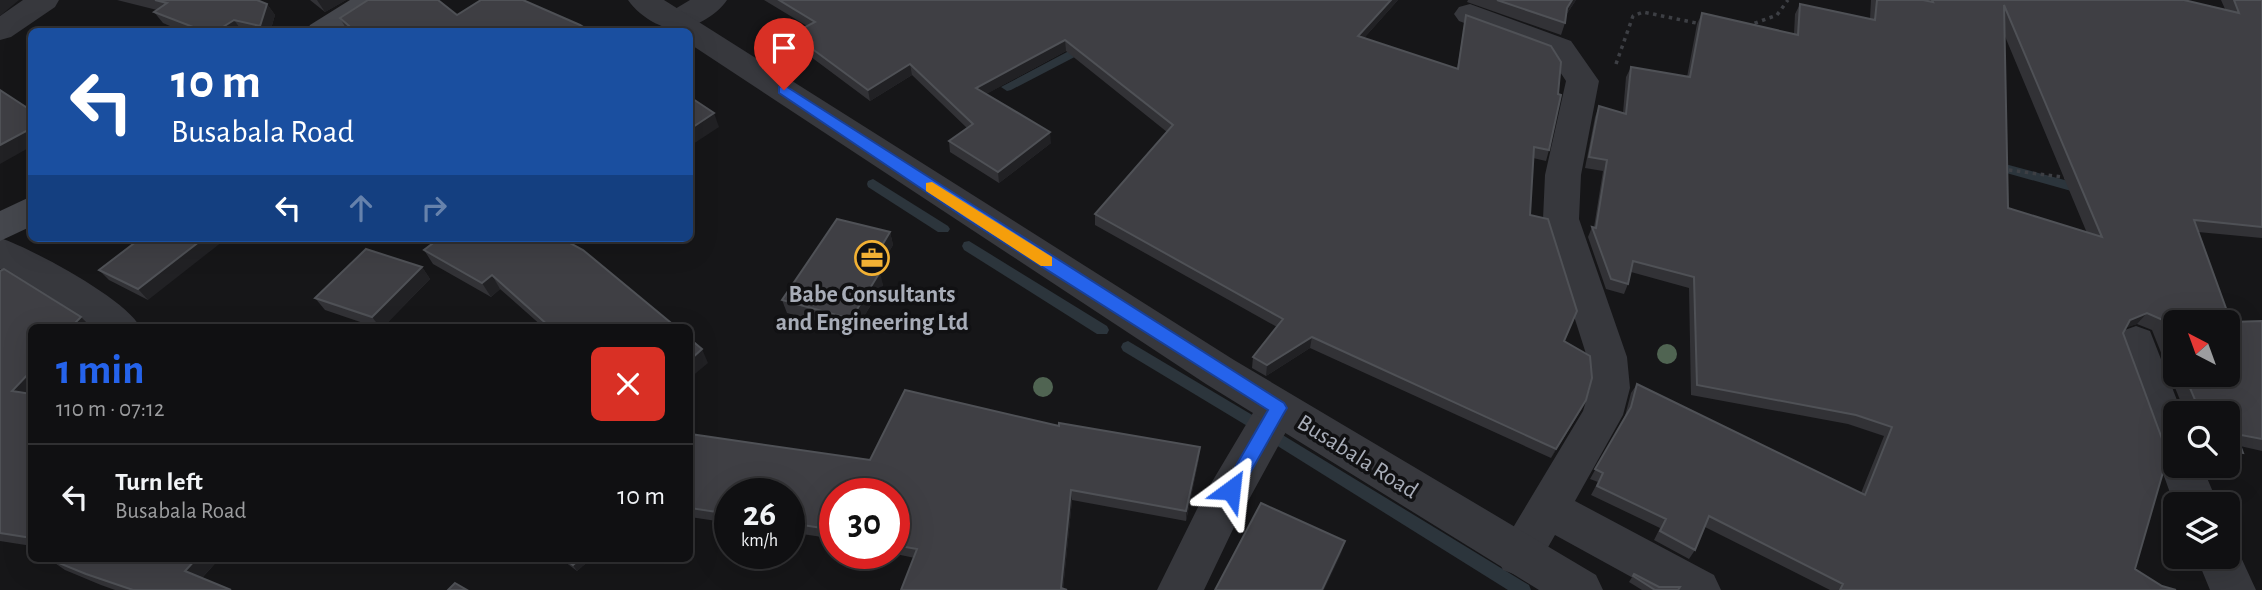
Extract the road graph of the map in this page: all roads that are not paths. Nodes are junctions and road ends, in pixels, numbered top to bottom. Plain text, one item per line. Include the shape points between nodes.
1 (44, 0) edge
2 (372, 0) edge
3 (643, 0) edge
4 (712, 0) edge
5 (1469, 15) edge
6 (676, 22) junction
7 (327, 28) edge
8 (685, 28) edge
9 (0, 30) edge
10 (693, 33) edge
11 (28, 211) edge
12 (0, 228) edge
13 (0, 252) edge
14 (116, 324) edge
15 (2136, 342) dead end
16 (1278, 408) junction
17 (2163, 417) edge
18 (1547, 508) junction
19 (1519, 555) junction
20 (2224, 569) edge
21 (1181, 590) edge
22 (1580, 590) edge
23 (1698, 590) edge
24 (2233, 590) edge

1 - 9 street
2 - 7 main road
3 - 6 street, Busabala Road
4 - 6 street
5 - 18 street via 1560,48 1583,81 1563,174 1562,219 1607,357 1610,388 1602,415
6 - 8 street, Busabala Road
10 - 16 street, Busabala Road
11 - 12 main road
13 - 14 street via 69,290
15 - 17 street
16 - 19 street, Busabala Road
16 - 21 street via 1219,511
18 - 19 street
18 - 23 street
19 - 22 street, Busabala Road
20 - 24 street

